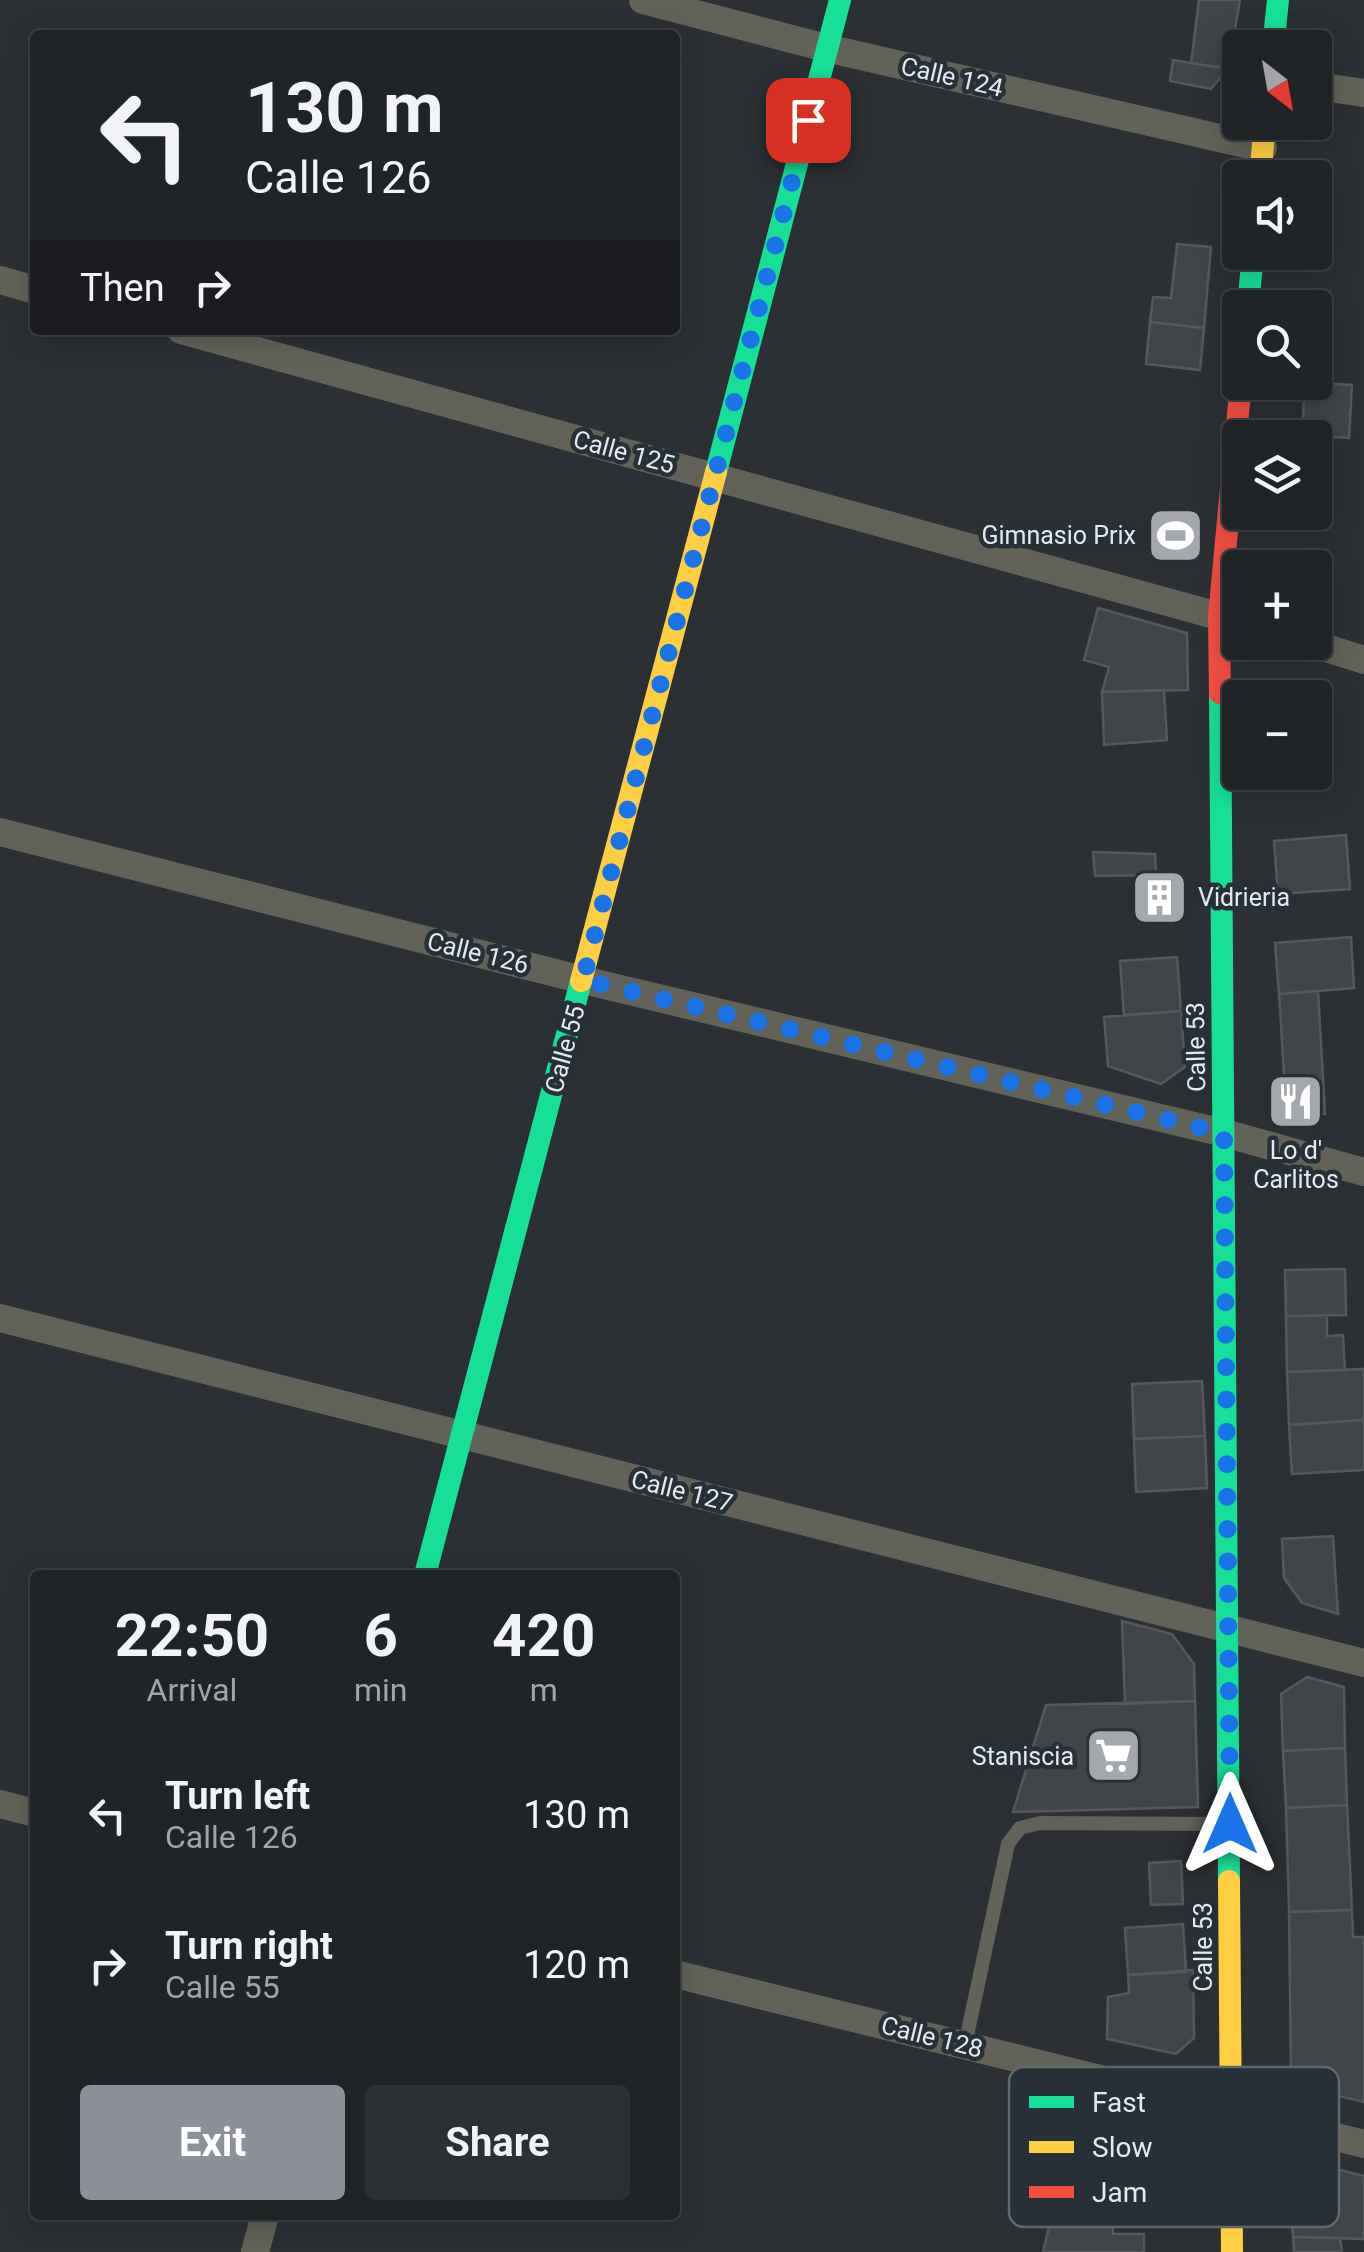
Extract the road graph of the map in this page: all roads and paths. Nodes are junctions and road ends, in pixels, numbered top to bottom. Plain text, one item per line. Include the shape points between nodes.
1 (642, 0) edge
2 (840, 0) edge
3 (1278, 0) edge
4 (1275, 30) edge
5 (826, 48) junction
6 (1332, 88) edge
7 (1364, 93) edge
8 (1222, 127) edge
9 (0, 280) edge
10 (30, 289) edge
11 (199, 335) edge
12 (1240, 400) edge
13 (714, 477) junction
14 (1233, 550) edge
15 (1222, 617) edge
16 (1332, 650) edge
17 (1230, 660) edge
18 (1364, 660) edge
19 (0, 832) edge
20 (583, 980) junction
21 (1224, 1133) junction
22 (1364, 1172) edge
23 (0, 1318) edge
24 (459, 1436) junction
25 (427, 1570) edge
26 (1228, 1626) junction
27 (1364, 1663) edge
28 (0, 1804) edge
29 (30, 1812) edge
30 (1230, 1824) junction
31 (680, 1975) edge
32 (965, 2045) junction
33 (1055, 2067) edge
34 (1232, 2067) edge
35 (1339, 2138) edge
36 (1364, 2144) edge
37 (264, 2220) edge
38 (255, 2252) edge

1 - 5 street, Calle 124
2 - 5 main road, Calle 55
3 - 4 main road
5 - 8 street, Calle 124
5 - 13 main road, Calle 55
6 - 7 street
9 - 10 street
11 - 13 street, Calle 125
12 - 14 main road, Calle 53
13 - 15 street, Calle 125
13 - 20 main road, Calle 55
16 - 18 street
17 - 21 main road, Calle 53
19 - 20 street, Calle 126
20 - 21 street, Calle 126
20 - 24 main road, Calle 55
21 - 22 street, Calle 126
21 - 26 main road, Calle 53
23 - 24 street, Calle 127
24 - 25 main road, Calle 55
24 - 26 street, Calle 127
26 - 27 street, Calle 127
26 - 30 main road, Calle 53
28 - 29 street
30 - 32 lane via 1020,1828 1008,1844
30 - 34 main road, Calle 53
31 - 32 street, Calle 128
32 - 33 street, Calle 128
35 - 36 street, Calle 128
37 - 38 street

